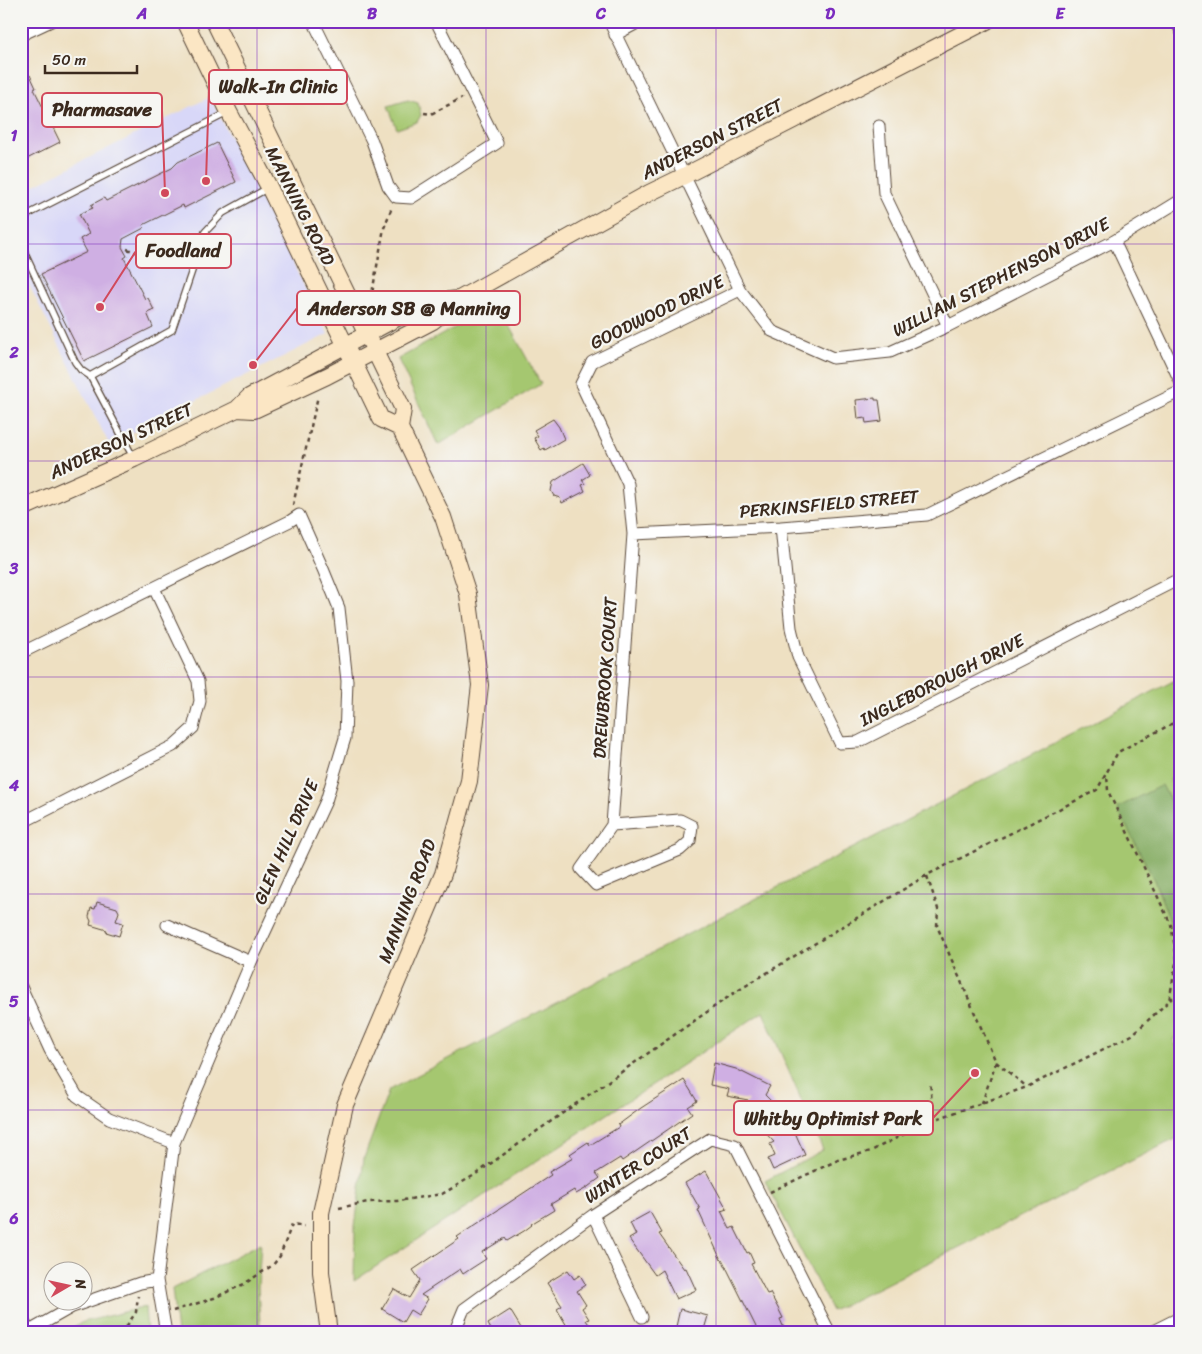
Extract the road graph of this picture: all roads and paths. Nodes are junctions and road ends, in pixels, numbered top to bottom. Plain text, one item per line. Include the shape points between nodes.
1 (51, 21) edge
2 (185, 21) edge
3 (214, 21) edge
4 (313, 21) edge
5 (436, 21) edge
6 (609, 21) edge
7 (641, 21) edge
8 (987, 21) edge
9 (1176, 21) edge
10 (1181, 31) edge
11 (21, 35) edge
12 (615, 35) junction
13 (472, 93) junction
14 (229, 112) junction
15 (424, 113) dead end
16 (879, 126) dead end
17 (684, 176) junction
18 (269, 187) junction
19 (396, 197) junction
20 (1181, 200) edge
21 (21, 225) edge
22 (21, 240) edge
23 (1114, 240) junction
24 (127, 249) dead end
25 (192, 271) junction
26 (740, 290) junction
27 (371, 299) dead end
28 (459, 299) junction
29 (948, 326) junction
30 (367, 334) junction
31 (346, 345) junction
32 (375, 351) junction
33 (354, 362) junction
34 (90, 376) junction
35 (1181, 383) edge
36 (1181, 391) edge
37 (319, 392) dead end
38 (237, 409) junction
39 (400, 428) junction
40 (134, 459) junction
41 (21, 509) edge
42 (290, 521) junction
43 (781, 527) junction
44 (633, 534) junction
45 (1181, 578) edge
46 (154, 588) junction
47 (21, 652) edge
48 (1181, 719) edge
49 (1107, 774) junction
50 (21, 823) edge
51 (612, 825) junction
52 (927, 875) junction
53 (167, 925) dead end
54 (250, 962) junction
55 (21, 987) edge
56 (1181, 989) edge
57 (1169, 1001) junction
58 (996, 1062) junction
59 (930, 1084) dead end
60 (1027, 1088) junction
61 (982, 1103) junction
62 (928, 1122) junction
63 (174, 1142) junction
64 (761, 1196) junction
65 (340, 1208) dead end
66 (593, 1216) junction
67 (304, 1226) dead end
68 (157, 1280) junction
69 (140, 1283) junction
70 (170, 1304) dead end
71 (21, 1317) edge
72 (1181, 1317) edge
73 (642, 1318) dead end
74 (27, 1332) edge
75 (122, 1333) edge
76 (166, 1333) edge
77 (329, 1333) edge
78 (454, 1333) edge
79 (830, 1333) edge
80 (1149, 1333) edge

1 - 11 street
2 - 14 main road, MANNING ROAD
3 - 30 main road, MANNING ROAD
4 - 19 street via 372,141 388,186
5 - 13 street
6 - 12 street, WILLIAM STEPHENSON DRIVE
7 - 12 street
8 - 17 main road, ANDERSON STREET
9 - 10 street
12 - 17 street, WILLIAM STEPHENSON DRIVE
13 - 15 path via 431,114
13 - 19 street via 498,143 411,198
14 - 18 main road, MANNING ROAD
14 - 21 lane via 27,215
16 - 29 street via 884,193
17 - 26 street, WILLIAM STEPHENSON DRIVE
17 - 28 main road, ANDERSON STREET
18 - 25 lane via 222,213 205,232
18 - 31 main road, MANNING ROAD
19 - 27 path via 384,228
20 - 23 street, WILLIAM STEPHENSON DRIVE
22 - 34 lane via 75,362
23 - 29 street, WILLIAM STEPHENSON DRIVE
23 - 35 street
24 - 25 path
25 - 34 lane via 172,330
26 - 29 street, WILLIAM STEPHENSON DRIVE via 772,331 833,358 890,352
26 - 44 street, GOODWOOD DRIVE via 592,362 581,384 628,484
28 - 30 main road, ANDERSON STREET via 425,303
28 - 32 main road, ANDERSON STREET via 433,321
30 - 31 main road, ANDERSON STREET
30 - 32 main road, MANNING ROAD
31 - 33 main road, MANNING ROAD
31 - 38 main road, ANDERSON STREET via 249,397
32 - 33 main road, ANDERSON STREET
32 - 39 main road, MANNING ROAD via 403,409
33 - 38 main road, ANDERSON STREET via 254,410
33 - 39 main road, MANNING ROAD via 381,419
34 - 40 lane
36 - 43 street, PERKINSFIELD STREET via 927,515
37 - 42 path
38 - 40 main road, ANDERSON STREET
39 - 77 main road, MANNING ROAD via 443,517 468,594 480,685 469,781 443,874 345,1105 321,1213 321,1272
40 - 41 main road, ANDERSON STREET
42 - 46 street
42 - 54 street, GLEN HILL DRIVE via 298,515 339,608 347,682 345,738 326,801
43 - 44 street, PERKINSFIELD STREET
43 - 45 street, INGLEBOROUGH DRIVE via 791,628 798,657 840,743 858,742
44 - 51 street, DREWBROOK COURT
46 - 47 street
46 - 50 street via 198,681 200,701 193,728 173,746
48 - 49 path via 1118,752
49 - 52 path via 1098,790
49 - 57 path via 1108,791 1171,925 1177,958
51 - 51 street via 580,869 596,885 680,850 690,841 692,826 680,820
52 - 58 path via 938,909 937,926
52 - 65 path via 734,993 473,1176 442,1194
53 - 54 street
54 - 63 street, GLEN HILL DRIVE
55 - 63 street via 50,1050 77,1096 109,1118
56 - 57 path
57 - 60 path via 1132,1035
58 - 60 path
58 - 61 path
59 - 62 path via 932,1098
60 - 61 path
61 - 62 path
62 - 64 path via 871,1151 838,1160
63 - 68 street, GLEN HILL DRIVE
64 - 66 street, WINTER COURT via 735,1144 710,1138
64 - 79 street, WINTER COURT
66 - 73 street
66 - 78 street, WINTER COURT via 464,1309
67 - 70 path via 292,1224 274,1265 244,1284 170,1312
68 - 69 street
68 - 76 street, GLEN HILL DRIVE
69 - 74 street via 72,1307
69 - 75 path via 136,1312
71 - 74 street
72 - 80 street

